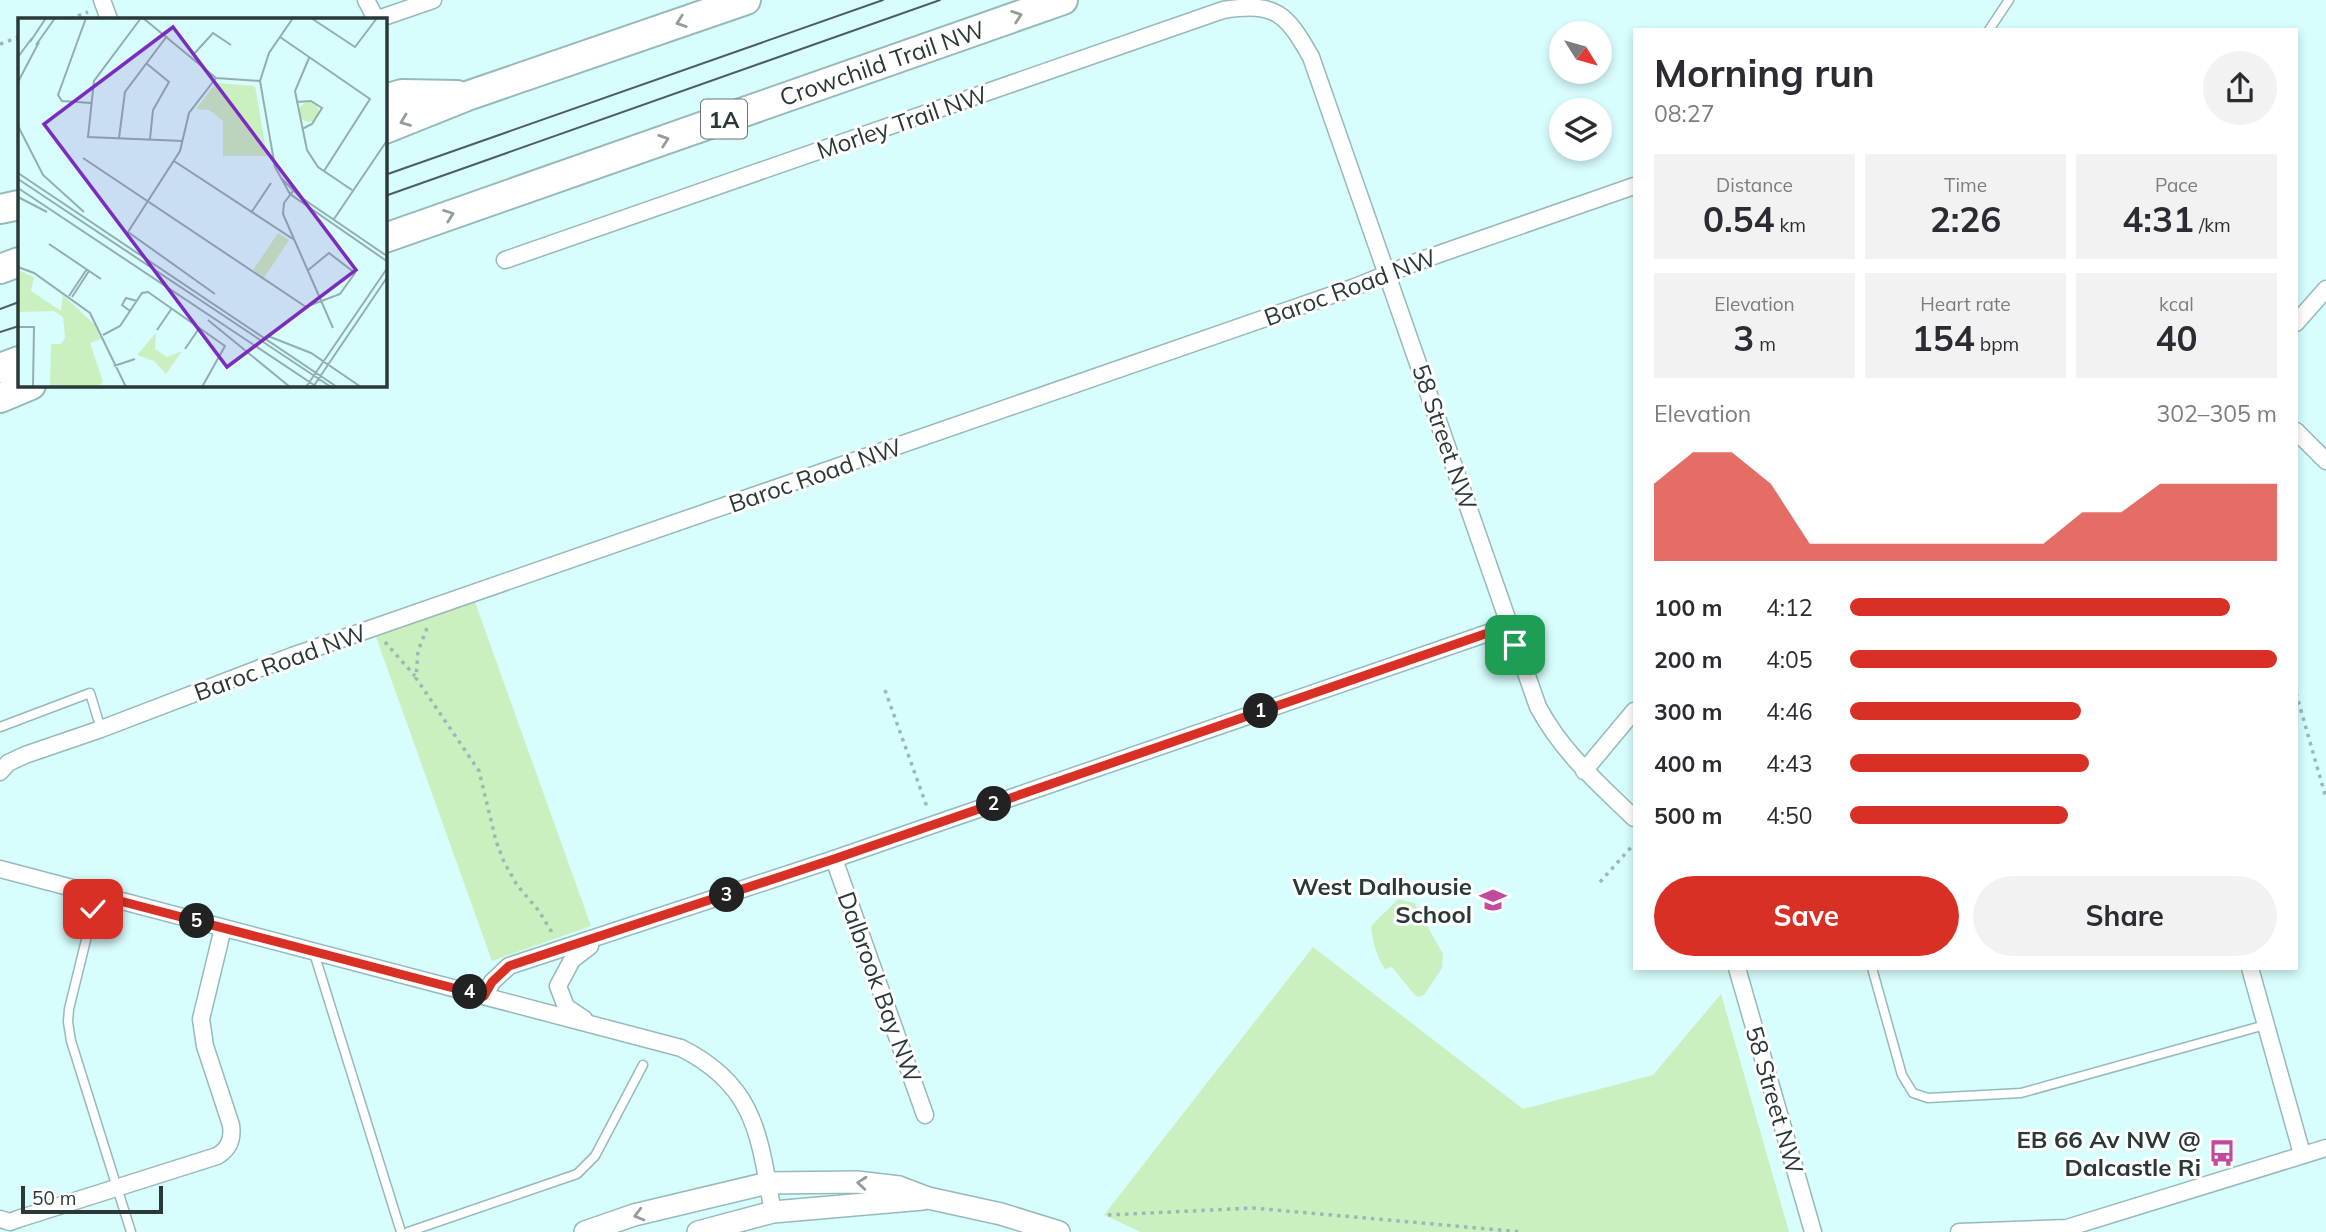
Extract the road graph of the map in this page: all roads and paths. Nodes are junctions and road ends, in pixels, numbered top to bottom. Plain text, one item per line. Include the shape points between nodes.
1 (102, 0) edge
2 (366, 0) edge
3 (433, 0) edge
4 (746, 0) edge
5 (1063, 0) edge
6 (2009, 0) edge
7 (88, 12) dead end
8 (73, 18) edge
9 (109, 18) edge
10 (376, 18) edge
11 (380, 18) edge
12 (1990, 28) edge
13 (1295, 29) joint
14 (18, 37) edge
15 (0, 44) edge
16 (470, 95) junction
17 (387, 98) edge
18 (387, 128) edge
19 (1633, 186) edge
20 (18, 205) edge
21 (0, 209) edge
22 (387, 237) edge
23 (505, 260) dead end
24 (18, 262) edge
25 (0, 269) edge
26 (1388, 273) junction
27 (2326, 289) edge
28 (2298, 321) edge
29 (18, 361) edge
30 (0, 368) edge
31 (26, 387) edge
32 (0, 398) edge
33 (2298, 433) edge
34 (2326, 461) edge
35 (431, 620) dead end
36 (1508, 626) junction
37 (379, 637) dead end
38 (416, 678) junction
39 (885, 690) dead end
40 (2298, 700) edge
41 (1633, 712) edge
42 (0, 727) edge
43 (102, 729) junction
44 (1584, 771) junction
45 (0, 772) edge
46 (2326, 798) edge
47 (927, 807) dead end
48 (1633, 817) edge
49 (1633, 845) edge
50 (834, 859) junction
51 (0, 869) edge
52 (1600, 882) dead end
53 (97, 895) junction
54 (223, 928) junction
55 (600, 938) junction
56 (556, 940) dead end
57 (314, 953) junction
58 (1738, 970) edge
59 (1873, 970) edge
60 (2250, 970) edge
61 (484, 996) junction
62 (595, 1025) junction
63 (2265, 1025) junction
64 (643, 1065) dead end
65 (925, 1115) dead end
66 (2326, 1148) edge
67 (2302, 1154) junction
68 (768, 1183) junction
69 (117, 1188) junction
70 (928, 1199) junction
71 (773, 1212) junction
72 (1108, 1215) dead end
73 (0, 1219) edge
74 (2067, 1230) edge
75 (131, 1232) edge
76 (401, 1232) edge
77 (408, 1232) edge
78 (585, 1232) edge
79 (698, 1232) edge
80 (1059, 1232) edge
81 (1522, 1232) edge
82 (1813, 1232) edge
83 (1959, 1232) edge

1 - 9 street
2 - 10 street
3 - 11 street
4 -> 16 highway
22 -> 5 highway, Crowchild Trail NW / 1A
6 - 12 lane
7 - 8 path
13 - 23 street, Morley Trail NW via 1268,8 1223,10
13 - 26 street, 58 Street NW via 1311,57
14 - 15 path
16 - 17 highway via 401,93
16 -> 18 highway
19 - 26 street, Baroc Road NW
20 - 21 highway
24 - 25 highway
26 - 36 street, 58 Street NW
26 - 43 street, Baroc Road NW via 292,656
27 - 28 street
29 - 30 highway
31 - 32 highway
33 - 34 street
35 - 38 path via 418,651
36 - 44 street, 58 Street NW via 1538,707
36 - 50 street
37 - 38 path
38 - 56 path via 479,771 504,862
39 - 47 path
40 - 46 path
41 - 44 street
42 - 43 lane via 90,693
43 - 45 street, Baroc Road NW via 16,759
44 - 48 street, 58 Street NW
49 - 52 path
50 - 55 street
50 - 65 street, Dalbrook Bay NW
51 - 53 street
53 - 54 street
53 - 69 lane via 68,1022
54 - 57 street
54 - 69 street via 201,1019 205,1046 231,1125 231,1141 217,1156
55 - 61 street via 509,966
55 - 62 street via 572,960 558,986 566,1007
57 - 61 street
57 - 76 lane
58 - 82 street, 58 Street NW
59 - 63 lane via 1902,1075 1913,1093 1928,1098 2021,1093
60 - 63 street
61 - 62 street
62 - 68 street via 681,1048 723,1075 754,1121
63 - 67 street
64 - 77 lane via 595,1156 577,1174
66 - 67 street
67 - 74 street
70 -> 68 street via 899,1187 857,1182
68 - 71 street
68 -> 78 street via 634,1215
69 - 73 street via 10,1222
69 - 75 lane
70 - 71 street
70 - 80 street via 1001,1213
71 - 79 street
72 - 81 path via 1253,1208
74 - 83 street

